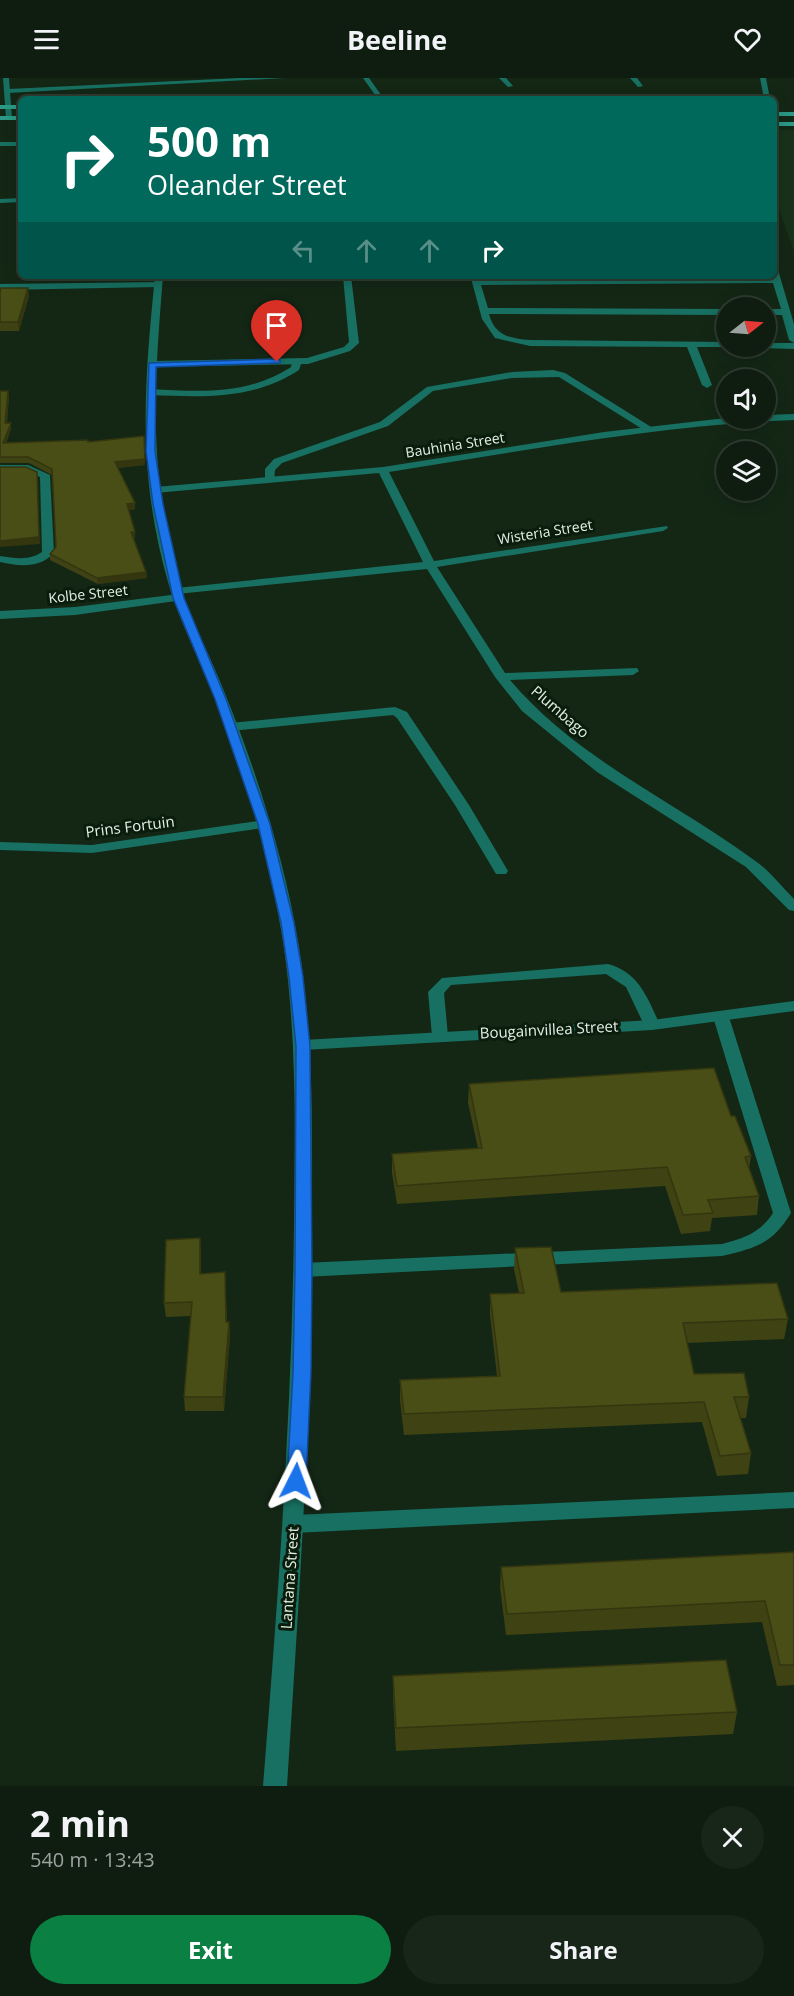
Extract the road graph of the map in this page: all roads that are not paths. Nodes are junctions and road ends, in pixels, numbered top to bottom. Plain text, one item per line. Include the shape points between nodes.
1 (6, 78) edge
2 (281, 78) edge
3 (366, 78) edge
4 (502, 78) edge
5 (633, 78) edge
6 (763, 78) edge
7 (510, 86) dead end
8 (640, 86) dead end
9 (8, 91) junction
10 (379, 96) edge
11 (766, 96) edge
12 (0, 107) edge
13 (9, 107) junction
14 (18, 108) edge
15 (777, 114) edge
16 (794, 114) edge
17 (0, 118) edge
18 (9, 118) junction
19 (18, 118) edge
20 (777, 123) edge
21 (794, 124) edge
22 (0, 144) edge
23 (18, 144) edge
24 (18, 200) edge
25 (0, 201) edge
26 (347, 279) edge
27 (476, 279) edge
28 (159, 280) edge
29 (777, 280) joint
30 (0, 287) edge
31 (483, 311) junction
32 (716, 312) edge
33 (776, 312) edge
34 (786, 312) junction
35 (794, 340) edge
36 (691, 345) junction
37 (716, 345) edge
38 (776, 346) edge
39 (794, 346) edge
40 (297, 361) junction
41 (152, 364) junction
42 (706, 385) dead end
43 (151, 392) junction
44 (794, 417) edge
45 (776, 418) edge
46 (716, 423) edge
47 (651, 430) junction
48 (0, 468) edge
49 (383, 470) junction
50 (270, 480) junction
51 (155, 490) junction
52 (663, 528) dead end
53 (0, 559) edge
54 (430, 565) junction
55 (178, 594) junction
56 (0, 615) edge
57 (633, 671) dead end
58 (501, 677) junction
59 (230, 727) junction
60 (264, 824) junction
61 (0, 846) edge
62 (501, 871) dead end
63 (794, 907) edge
64 (794, 1006) edge
65 (721, 1017) junction
66 (652, 1025) junction
67 (440, 1036) junction
68 (303, 1046) junction
69 (303, 1270) junction
70 (794, 1500) edge
71 (294, 1524) junction
72 (275, 1786) edge

1 - 9 street
2 - 9 street
3 - 10 street
4 - 7 street
5 - 8 street
6 - 11 street
9 - 13 street
12 - 13 main road
13 - 14 main road
13 - 18 street
15 - 16 main road
17 - 18 main road
18 - 19 main road
20 - 21 main road
22 - 23 street
24 - 25 street
26 - 40 street via 354,343 323,358
27 - 29 street
27 - 31 street
28 - 30 street
28 - 41 street, Lantana Street
29 - 34 street
31 - 32 street
31 - 36 street via 488,329 508,340
33 - 34 street
34 - 35 street
36 - 37 street
36 - 42 street
38 - 39 street
40 - 41 street
40 - 43 street via 288,375 230,393 204,396
41 - 43 street, Lantana Street
43 - 51 street, Lantana Street via 150,451
44 - 45 street
46 - 47 street, Bauhinia Street
47 - 49 street, Bauhinia Street
47 - 50 street via 562,375 512,375 430,389 384,424 278,461 270,469
48 - 53 street via 28,468 45,475 49,534 48,553 41,560
49 - 50 street, Bauhinia Street
49 - 54 street, Plumbago
50 - 51 street, Bauhinia Street
51 - 55 street, Lantana Street
52 - 54 street, Wisteria Street
54 - 55 street, Wisteria Street
54 - 58 street, Plumbago
55 - 56 street, Kolbe Street via 84,610
55 - 59 street, Lantana Street
57 - 58 street
58 - 63 street, Plumbago via 527,708 602,769 751,864
59 - 60 street, Lantana Street
59 - 62 street via 395,711 402,715 462,805
60 - 61 street, Prins Fortuin via 92,849
60 - 68 street, Lantana Street via 287,923
64 - 65 street, Bougainvillea Street
65 - 66 street, Bougainvillea Street
65 - 69 street via 782,1213 772,1230 753,1242 722,1250
66 - 67 street, Bougainvillea Street
66 - 67 street via 633,984 608,969 447,981 436,992
67 - 68 street, Bougainvillea Street
68 - 69 street, Lantana Street
69 - 71 street, Lantana Street
70 - 71 street
71 - 72 street, Lantana Street

